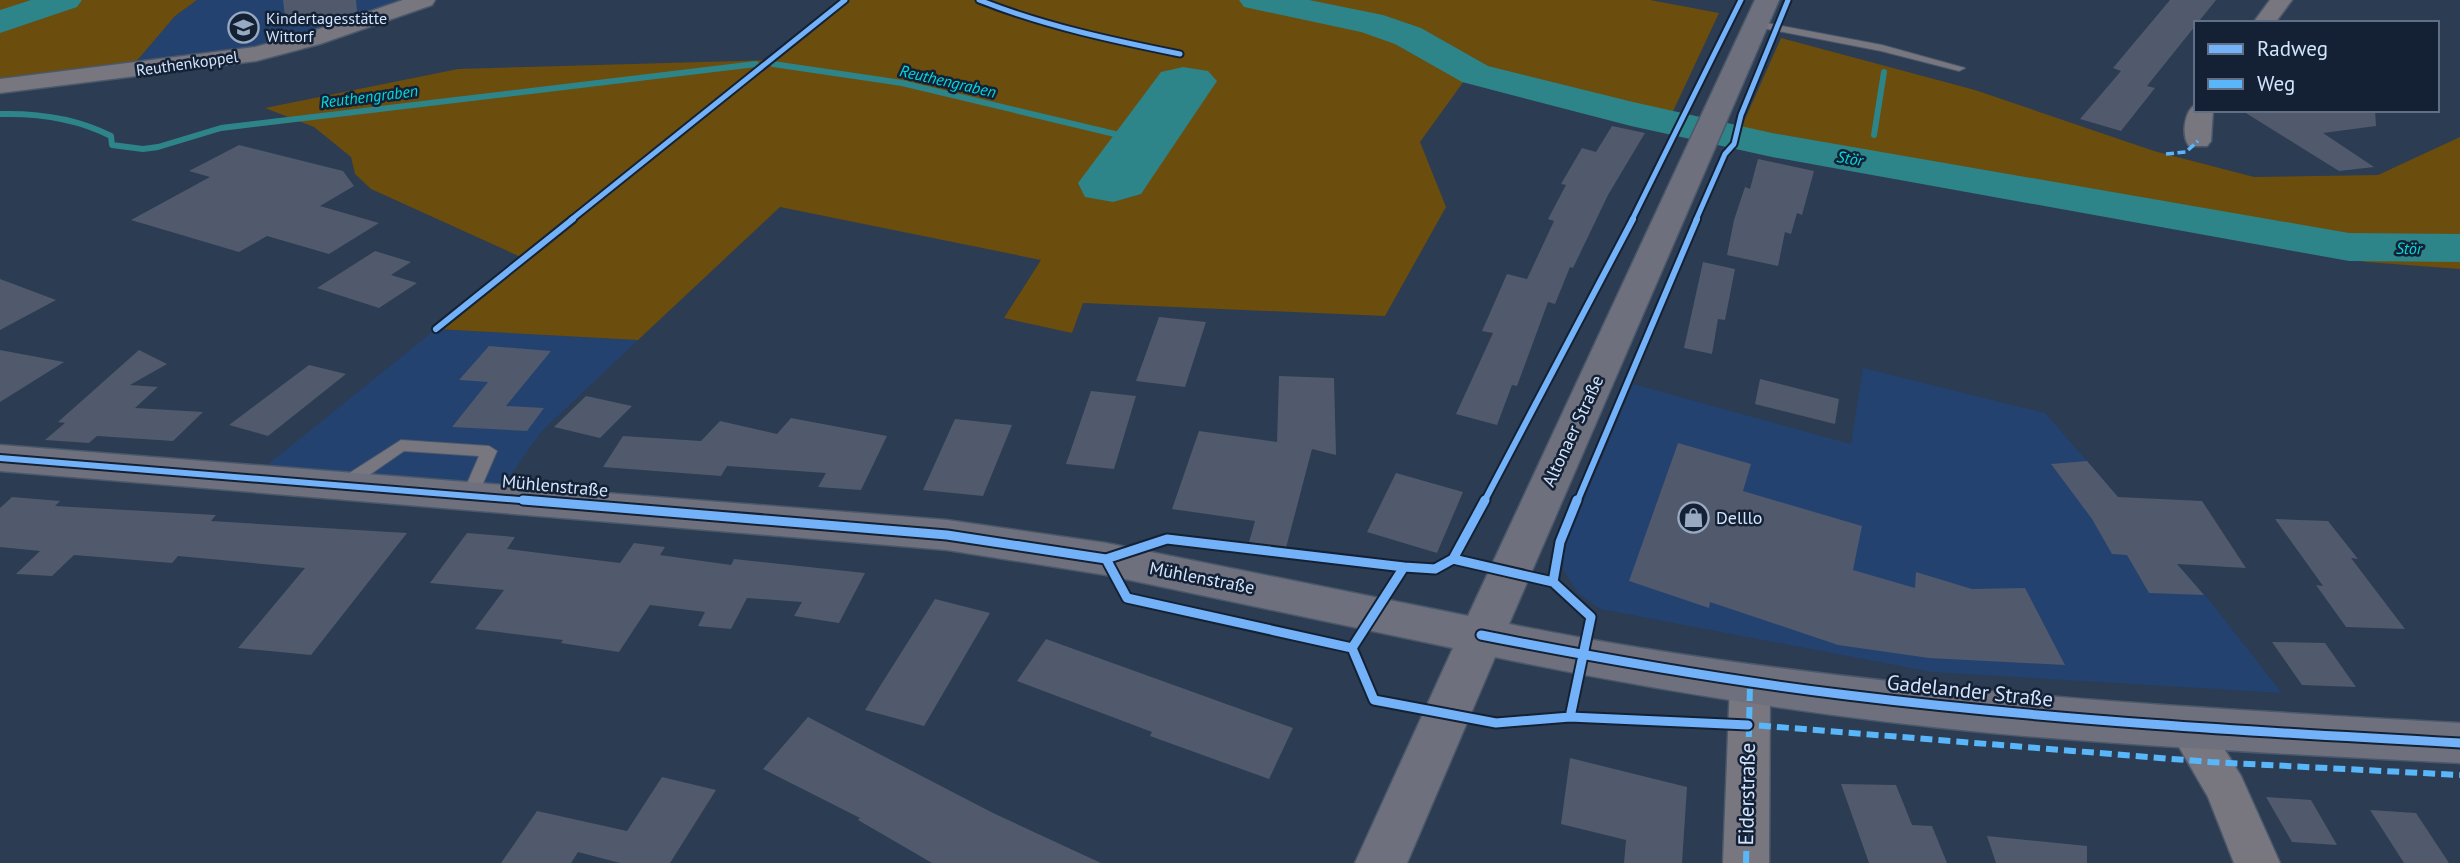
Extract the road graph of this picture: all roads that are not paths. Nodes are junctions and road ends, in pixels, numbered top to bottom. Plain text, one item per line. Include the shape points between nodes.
1 (424, 0) edge
2 (2281, 0) edge
3 (1762, 12) edge
4 (2265, 21) edge
5 (1959, 68) dead end
6 (110, 74) junction
7 (0, 86) edge
8 (0, 98) edge
9 (2200, 112) edge
10 (2198, 141) dead end
11 (0, 458) edge
12 (1481, 635) junction
13 (1750, 683) junction
14 (2189, 729) junction
15 (2460, 743) edge
16 (1381, 863) edge
17 (1746, 863) edge
18 (2257, 863) edge

1 - 6 street, Reuthenkoppel via 256,54
2 - 4 street
3 - 5 lane
3 - 12 street, Altonaer Straße
6 - 7 street, Reuthenkoppel
6 - 8 street, Reuthenkoppel
9 - 10 street
11 - 12 street, Mühlenstraße via 985,540 1210,579
12 - 13 street, Gadelander Straße via 1583,657
12 - 16 street, Altonaer Straße
13 - 14 street, Gadelander Straße via 1989,713
13 - 17 street, Eiderstraße
14 - 15 street, Gadelander Straße
14 - 18 street via 2226,789

